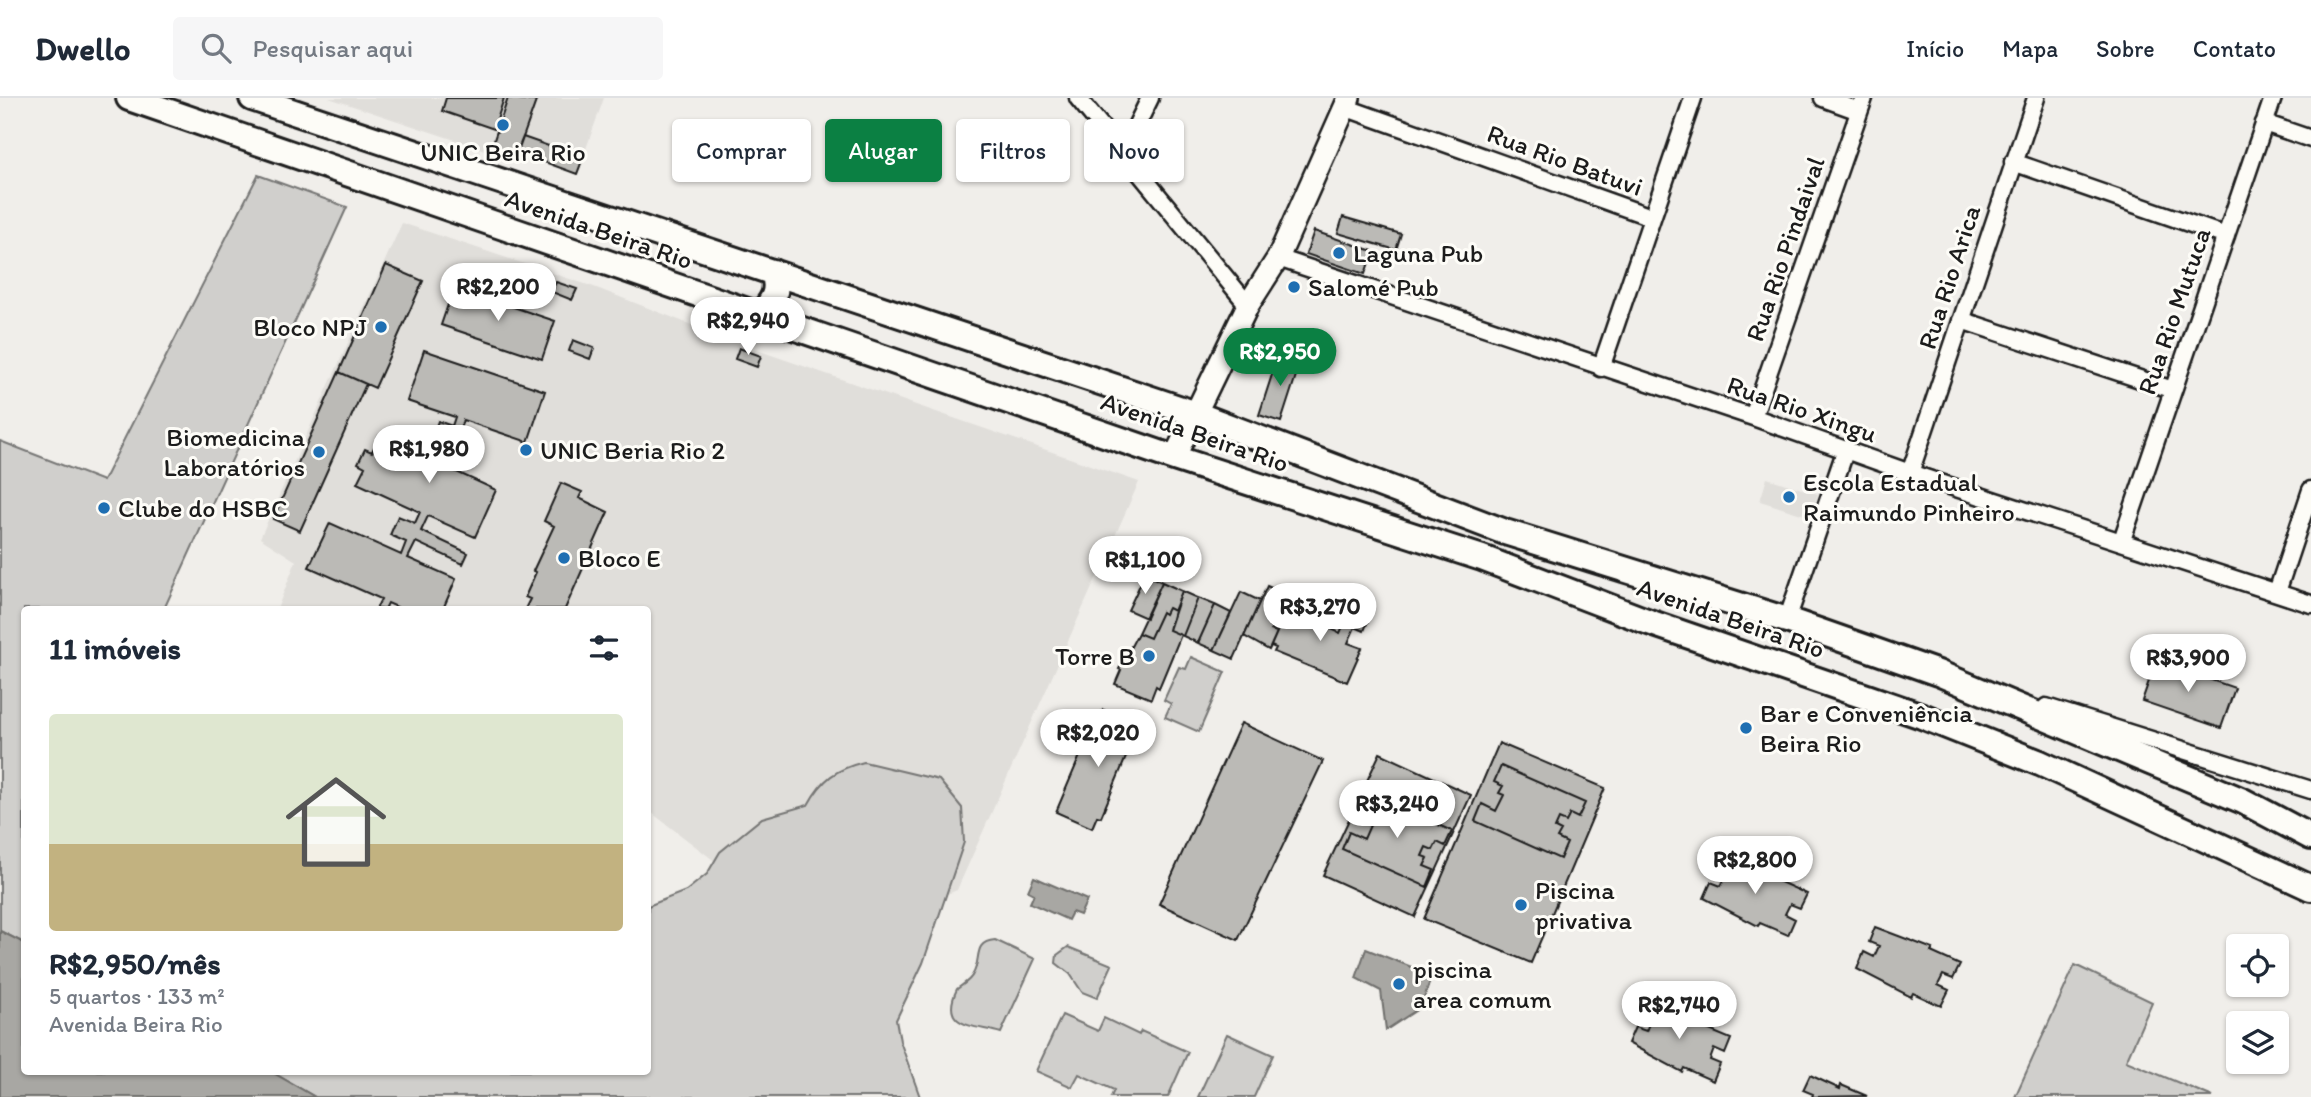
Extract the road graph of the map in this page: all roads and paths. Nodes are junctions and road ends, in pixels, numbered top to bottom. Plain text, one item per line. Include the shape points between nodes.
1 (129, 98) edge
2 (252, 98) edge
3 (1078, 98) edge
4 (1150, 98) edge
5 (1693, 98) edge
6 (1823, 98) edge
7 (2036, 98) edge
8 (2273, 98) edge
9 (1346, 103) edge
10 (1861, 104) edge
11 (1096, 119) edge
12 (1140, 119) edge
13 (2264, 123) junction
14 (2311, 139) edge
15 (2013, 162) junction
16 (1148, 182) edge
17 (1651, 217) junction
18 (2226, 236) junction
19 (1278, 258) junction
20 (773, 272) junction
21 (1248, 305) junction
22 (760, 315) junction
23 (1961, 320) junction
24 (1601, 368) junction
25 (2173, 390) junction
26 (1193, 413) junction
27 (1753, 417) junction
28 (1846, 449) junction
29 (1174, 458) junction
30 (1910, 473) junction
31 (2311, 490) edge
32 (1505, 532) junction
33 (2122, 540) junction
34 (1482, 558) junction
35 (2277, 592) junction
36 (2311, 604) edge
37 (1787, 620) junction
38 (1938, 673) junction
39 (2163, 768) junction
40 (2311, 790) edge
41 (2311, 837) edge
42 (2230, 853) junction
43 (2311, 854) edge
44 (2311, 888) edge
45 (2311, 903) edge

1 - 22 main road, Avenida Beira Rio
2 - 20 main road, Avenida Beira Rio
3 - 11 street
4 - 12 street
5 - 17 street
6 - 10 street
7 - 15 street, Rua Rio Arica
8 - 13 street, Rua Rio Mutuca
9 - 17 street, Rua Rio Batuvi
9 - 19 main road
10 - 27 street, Rua Rio Pindaival
13 - 14 street
13 - 18 street, Rua Rio Mutuca
15 - 18 street
15 - 23 street, Rua Rio Arica
16 - 21 street
17 - 24 street
18 - 25 street, Rua Rio Mutuca
19 - 21 main road
19 - 24 street, Rua Rio Xingu
20 - 22 main road via 776,295
20 - 26 main road, Avenida Beira Rio
21 - 26 main road
22 - 29 main road, Avenida Beira Rio
23 - 25 street
23 - 30 street, Rua Rio Arica
24 - 27 street, Rua Rio Xingu
25 - 33 street, Rua Rio Mutuca
26 - 29 main road
26 - 32 main road, Avenida Beira Rio
27 - 28 street, Rua Rio Xingu
28 - 30 street, Rua Rio Xingu
28 - 37 street
29 - 34 main road, Avenida Beira Rio
30 - 33 street, Rua Rio Xingu
31 - 35 street
32 - 34 main road via 1485,540 1480,546
32 - 37 main road, Avenida Beira Rio
33 - 35 street, Rua Rio Xingu
34 - 42 main road, Avenida Beira Rio via 1649,622 1934,721 2040,763
35 - 36 street, Rua Rio Xingu
37 - 38 main road, Avenida Beira Rio
38 - 39 main road, Avenida Beira Rio
38 - 40 street
39 - 41 main road, Avenida Beira Rio via 2263,810
39 - 43 main road, Avenida Beira Rio
42 - 44 main road, Avenida Beira Rio
42 - 45 main road, Avenida Beira Rio

